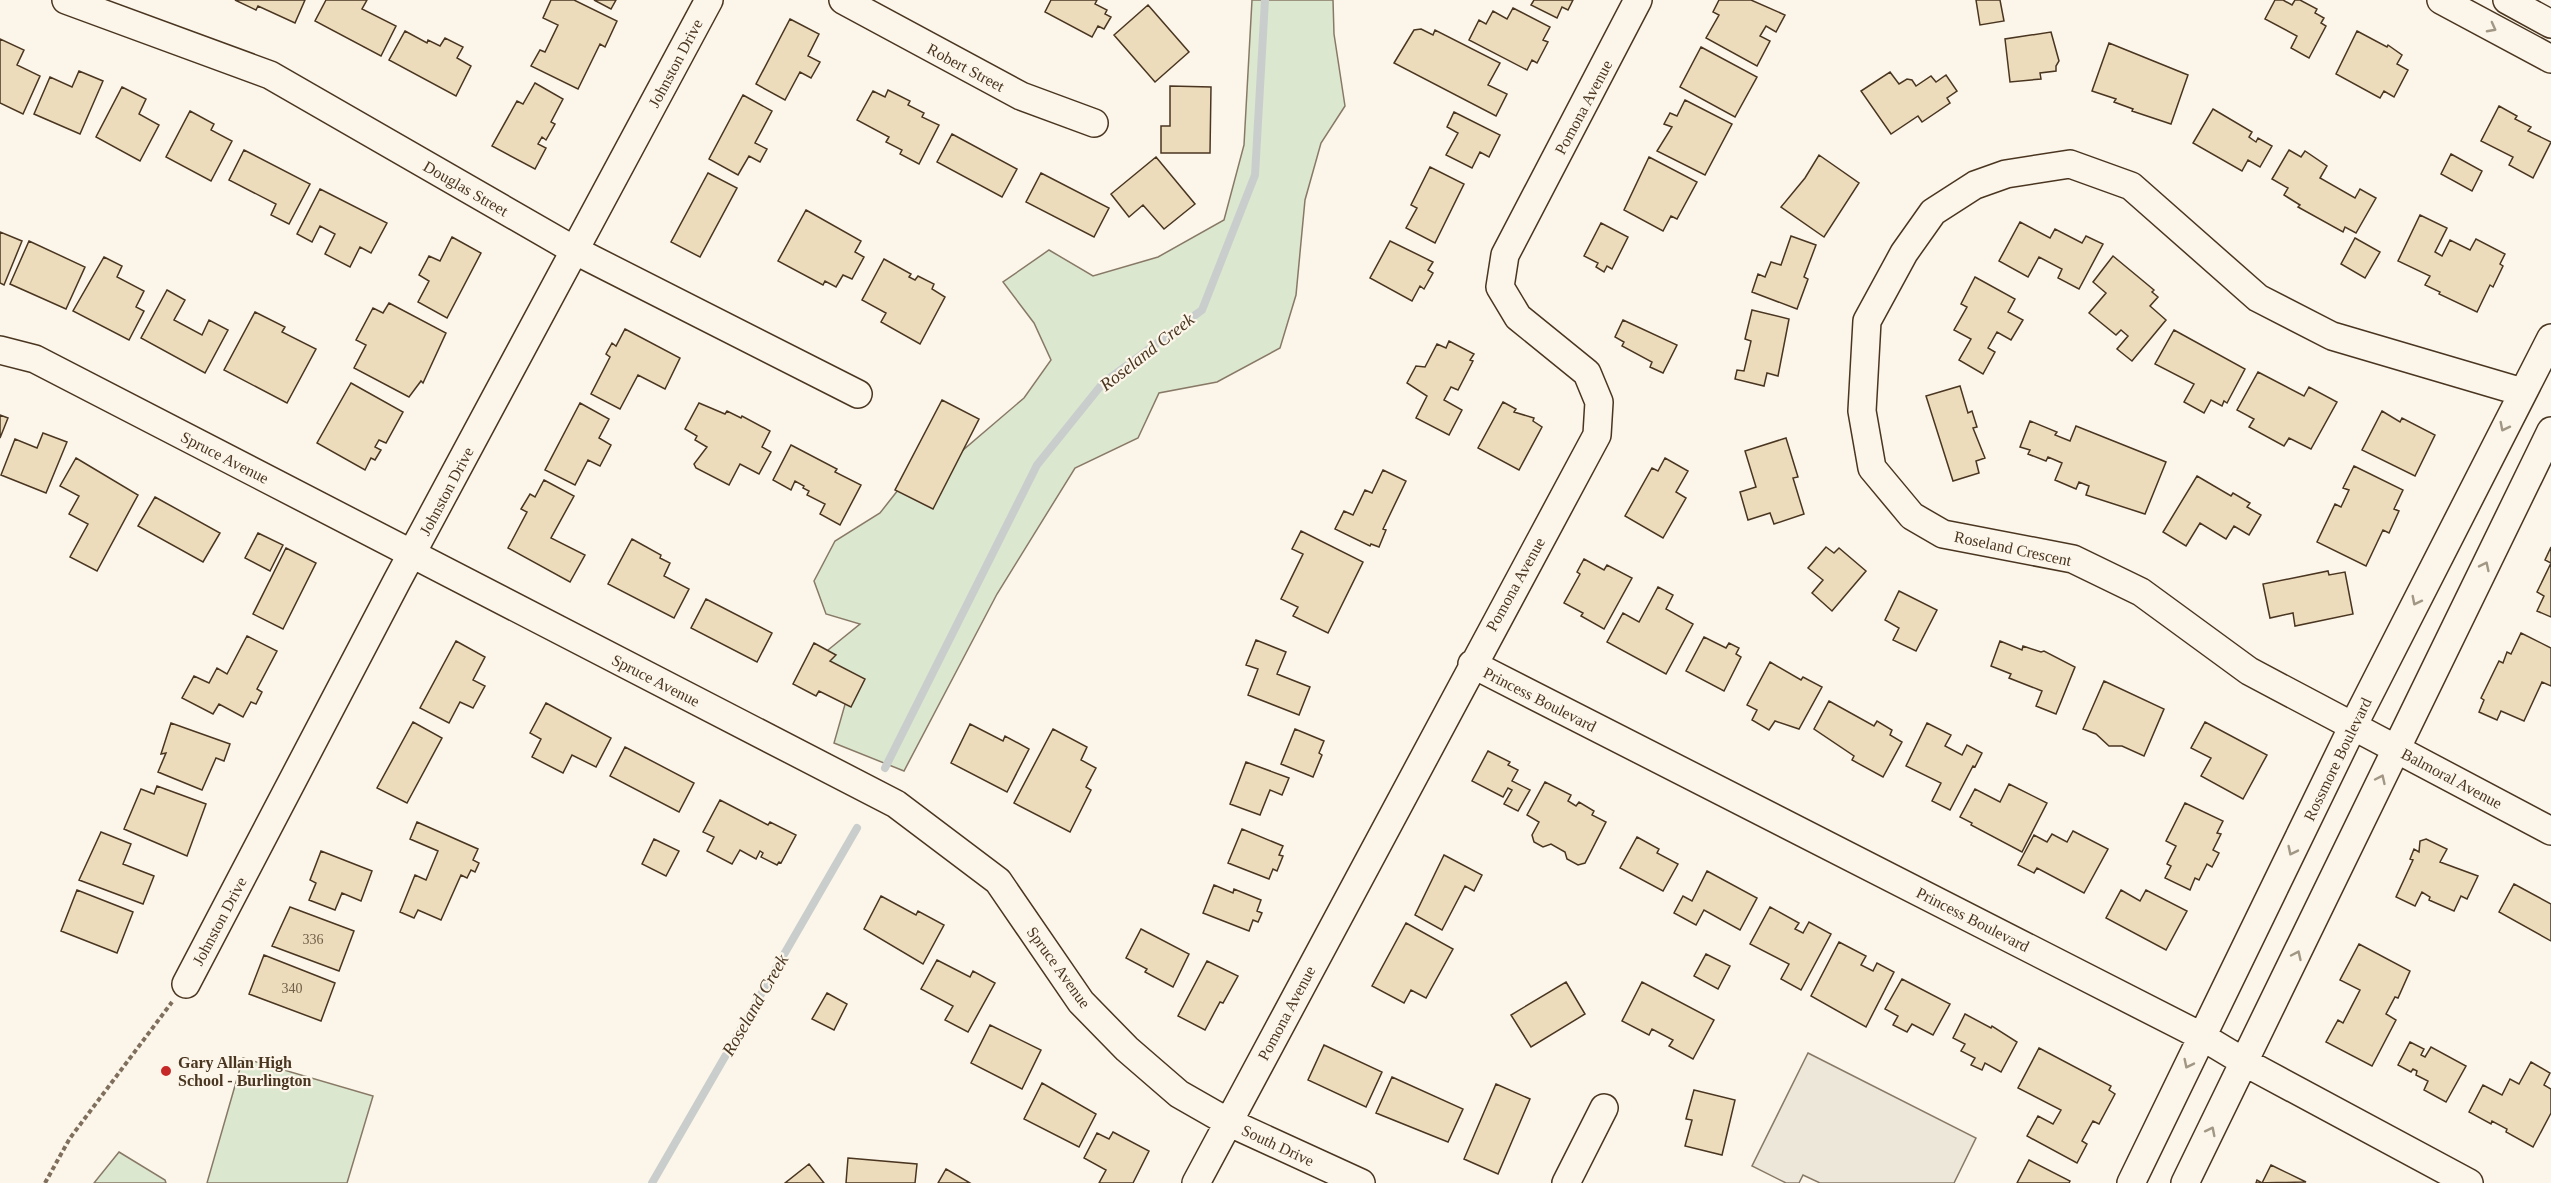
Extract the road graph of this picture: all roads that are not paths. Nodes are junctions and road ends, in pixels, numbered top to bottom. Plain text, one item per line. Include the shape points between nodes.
1 (66, 0) edge
2 (709, 0) edge
3 (843, 0) edge
4 (1638, 0) edge
5 (2441, 0) edge
6 (2507, 0) edge
7 (2551, 24) edge
8 (2551, 59) edge
9 (1094, 123) dead end
10 (574, 250) junction
11 (2551, 338) edge
12 (0, 350) edge
13 (2522, 392) junction
14 (858, 394) dead end
15 (2551, 431) edge
16 (413, 554) junction
17 (1472, 664) junction
18 (2352, 726) junction
19 (2395, 748) junction
20 (2551, 831) edge
21 (186, 984) road end
22 (2201, 1036) junction
23 (2246, 1063) junction
24 (1605, 1108) dead end
25 (1228, 1122) junction
26 (1196, 1183) edge
27 (1361, 1183) edge
28 (1566, 1183) edge
29 (2131, 1183) edge
30 (2185, 1183) edge
31 (2469, 1183) edge

1 - 10 street, Douglas Street via 270,75
2 - 10 street, Johnston Drive
3 - 9 street, Robert Street via 1021,96
4 - 17 street, Pomona Avenue via 1505,255 1500,287 1518,316 1587,373 1599,402 1597,435
5 -> 8 street
6 - 7 street
10 - 14 street, Douglas Street
10 - 16 street, Johnston Drive
11 - 13 street, Rossmore Boulevard
12 - 16 street, Spruce Avenue via 35,359
13 -> 18 street, Rossmore Boulevard
13 - 18 street, Roseland Crescent via 2332,336 2258,298 2130,186 2070,164 2006,174 1975,185 1933,212 1904,253 1867,321 1862,411 1872,468 1912,516 1943,534 2073,559 2141,592 2249,671
19 -> 15 street
16 - 21 street, Johnston Drive
16 - 25 street, Spruce Avenue via 896,804 998,881 1081,1002 1127,1049 1179,1094
17 - 22 street, Princess Boulevard
17 - 25 street, Pomona Avenue
18 - 19 street, Balmoral Avenue
18 -> 22 street, Rossmore Boulevard
19 - 20 street, Balmoral Avenue
23 -> 19 street
22 - 23 street, Princess Boulevard
22 -> 29 street, Rossmore Boulevard
30 -> 23 street
23 - 31 street, Princess Boulevard
24 - 28 street
25 - 26 street, Pomona Avenue
25 - 27 street, South Drive

